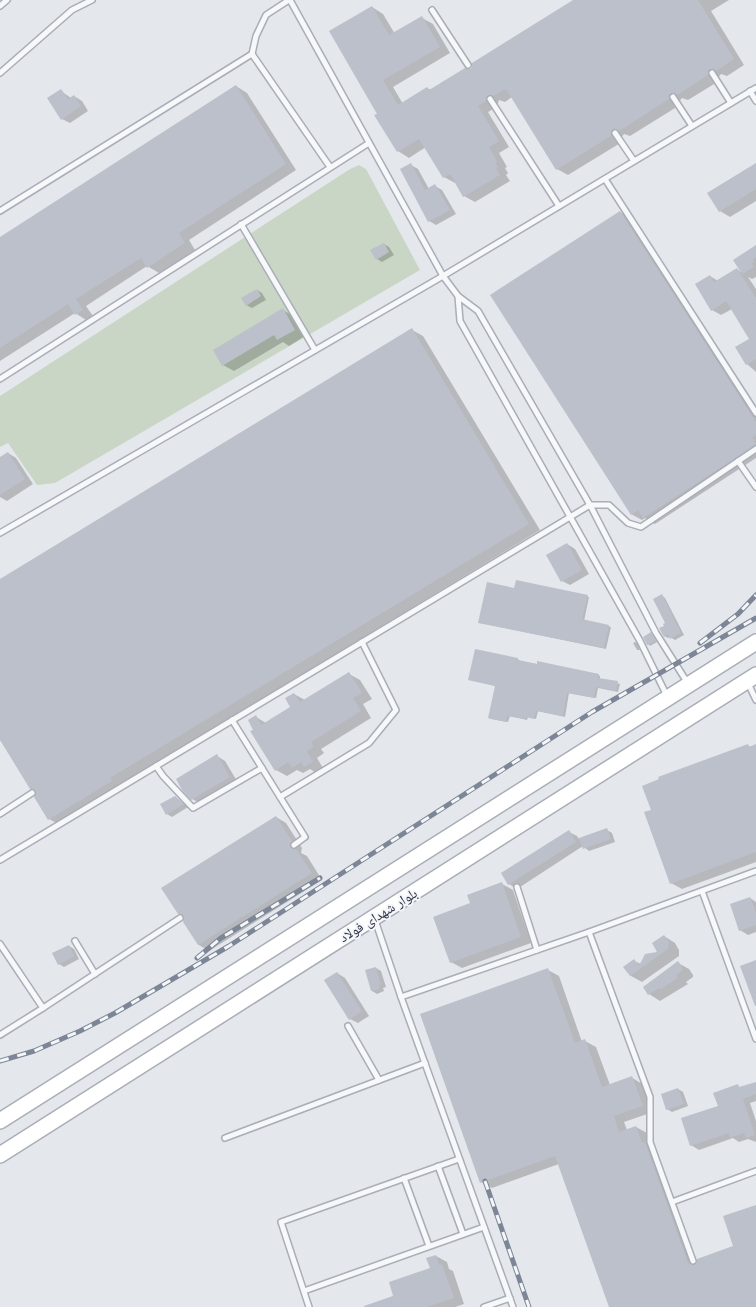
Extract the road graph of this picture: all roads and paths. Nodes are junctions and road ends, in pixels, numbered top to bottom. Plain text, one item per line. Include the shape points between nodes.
1 (7, 0) edge
2 (92, 0) edge
3 (290, 0) edge
4 (0, 5) edge
5 (432, 10) dead end
6 (252, 54) junction
7 (468, 65) dead end
8 (0, 73) edge
9 (712, 73) dead end
10 (756, 88) edge
11 (750, 91) junction
12 (673, 97) dead end
13 (490, 99) dead end
14 (756, 101) edge
15 (731, 103) junction
16 (692, 126) junction
17 (615, 133) dead end
18 (369, 143) junction
19 (634, 161) junction
20 (330, 168) junction
21 (605, 178) junction
22 (558, 206) junction
23 (0, 211) edge
24 (242, 224) junction
25 (443, 276) junction
26 (458, 296) junction
27 (315, 350) junction
28 (0, 379) edge
29 (756, 413) edge
30 (756, 449) edge
31 (738, 461) junction
32 (756, 487) edge
33 (590, 505) junction
34 (570, 517) junction
35 (1, 531) edge
36 (362, 642) junction
37 (756, 642) edge
38 (751, 678) edge
39 (689, 685) junction
40 (668, 698) junction
41 (756, 700) edge
42 (704, 708) junction
43 (232, 720) junction
44 (682, 722) junction
45 (156, 766) junction
46 (262, 768) junction
47 (32, 793) dead end
48 (280, 797) junction
49 (0, 814) edge
50 (294, 845) dead end
51 (0, 860) edge
52 (756, 871) edge
53 (517, 887) dead end
54 (702, 891) junction
55 (374, 917) junction
56 (180, 918) dead end
57 (589, 932) junction
58 (76, 941) dead end
59 (0, 944) edge
60 (537, 950) junction
61 (95, 974) junction
62 (401, 997) junction
63 (42, 1008) junction
64 (348, 1026) dead end
65 (0, 1036) edge
66 (756, 1039) edge
67 (425, 1063) junction
68 (379, 1080) junction
69 (0, 1121) edge
70 (225, 1138) dead end
71 (0, 1155) edge
72 (460, 1159) junction
73 (438, 1166) junction
74 (756, 1172) edge
75 (404, 1178) junction
76 (672, 1202) junction
77 (484, 1226) junction
78 (463, 1234) junction
79 (429, 1246) junction
80 (693, 1261) dead end
81 (304, 1291) junction
82 (510, 1298) junction
83 (309, 1307) edge
84 (484, 1307) edge
85 (513, 1307) edge

1 - 4 lane
2 - 8 lane via 72,10
3 - 6 lane via 266,15
3 - 18 lane
5 - 7 lane
6 - 20 lane
6 - 23 lane
9 - 15 lane
10 - 11 lane
11 - 14 lane
11 - 15 lane
12 - 16 lane
13 - 22 lane
15 - 16 lane
16 - 19 lane
17 - 19 lane
18 - 20 lane
18 - 25 lane
19 - 21 lane
20 - 24 lane
21 - 22 lane
21 - 29 lane
22 - 25 lane
24 - 27 lane
24 - 28 lane
25 - 26 lane
25 - 27 lane
26 - 33 lane via 478,311
26 - 34 lane via 460,321
27 - 35 lane
30 - 31 lane
31 - 32 lane
31 - 33 lane via 641,527 628,523 609,505
33 - 34 lane
33 - 39 lane via 656,633
34 - 36 lane
34 - 40 lane via 640,641
36 - 43 lane
36 - 48 lane via 396,710 370,743
37 - 39 street, بلوار شهدای فولاد
38 - 41 lane
38 - 42 street, بلوار شهدای فولاد
39 - 40 street, بلوار شهدای فولاد
39 - 42 street
40 - 44 street
40 - 69 street, بلوار شهدای فولاد
42 - 44 street, بلوار شهدای فولاد
43 - 45 lane
43 - 46 lane
44 - 55 street, بلوار شهدای فولاد
45 - 46 lane via 193,808
45 - 51 lane
46 - 48 lane
47 - 49 lane
48 - 50 lane via 305,837
52 - 54 lane
53 - 60 lane
54 - 57 lane
54 - 66 lane
55 - 62 lane
55 - 71 street, بلوار شهدای فولاد
56 - 61 lane
57 - 60 lane
57 - 76 lane via 650,1097 650,1142
58 - 61 lane
59 - 63 lane
60 - 62 lane
61 - 63 lane
62 - 67 lane
63 - 65 lane
64 - 68 lane
67 - 68 lane
67 - 72 lane
68 - 70 lane
72 - 73 lane
72 - 77 lane
73 - 75 lane
73 - 78 lane
74 - 76 lane
75 - 79 lane
75 - 81 lane via 281,1222
76 - 80 lane
77 - 78 lane
77 - 82 lane
78 - 79 lane
79 - 81 lane
81 - 83 lane
82 - 84 lane
82 - 85 lane

